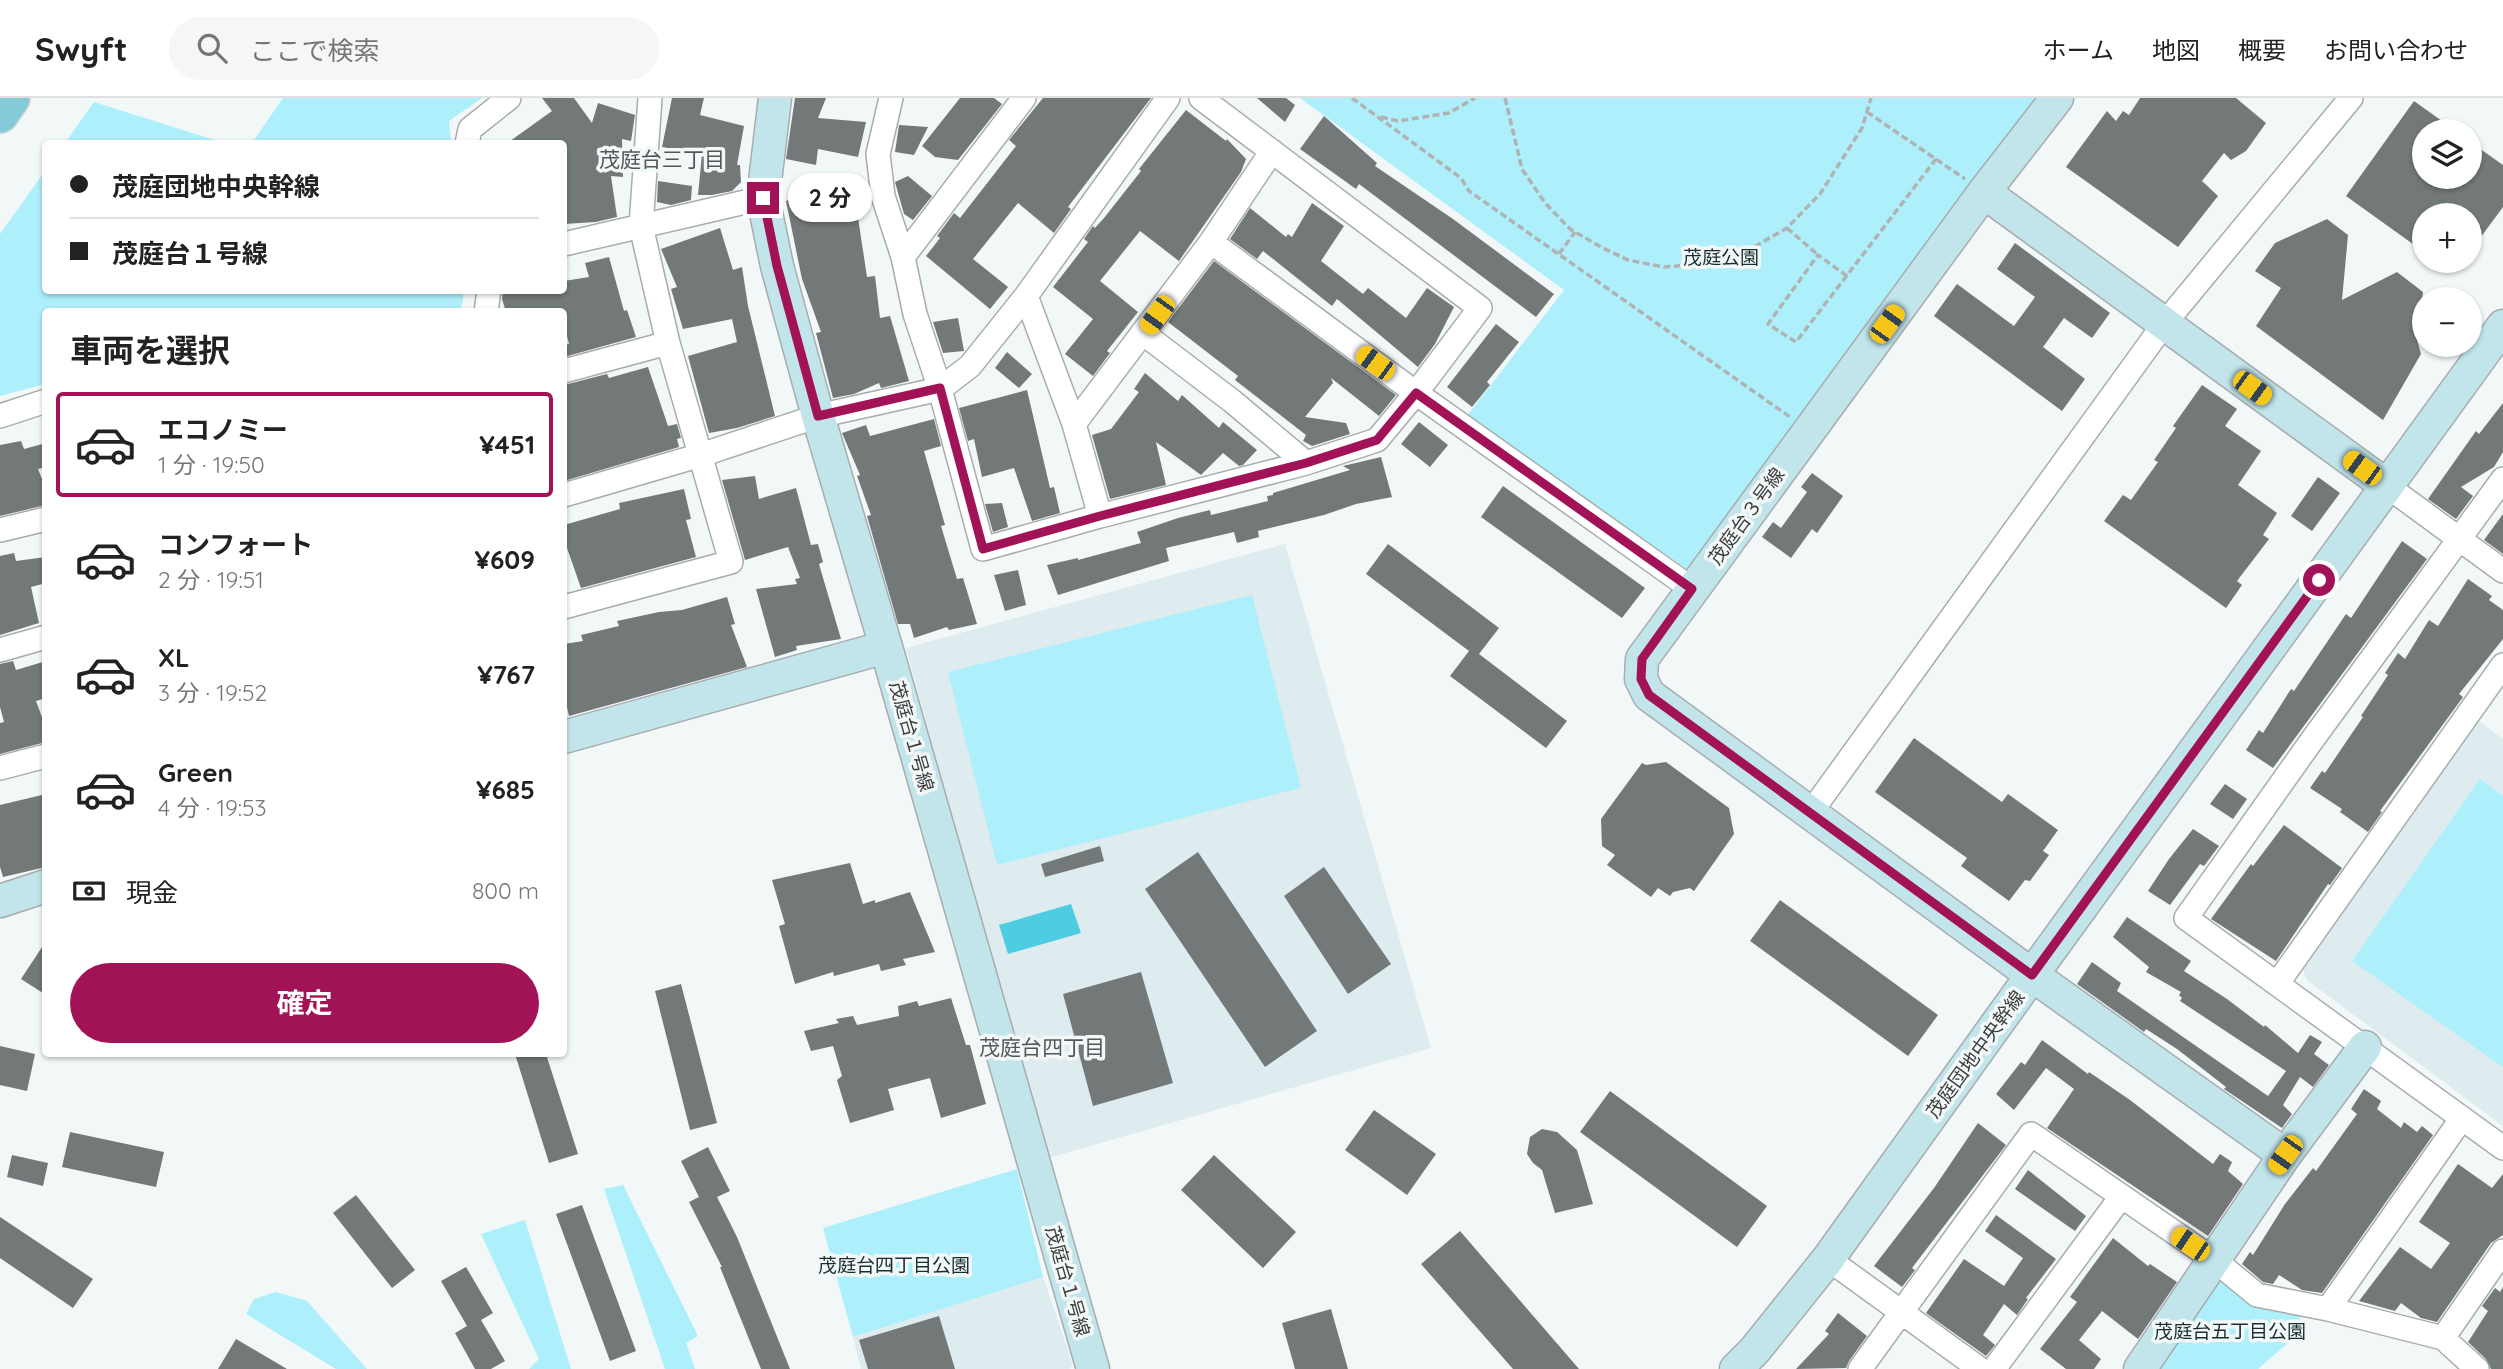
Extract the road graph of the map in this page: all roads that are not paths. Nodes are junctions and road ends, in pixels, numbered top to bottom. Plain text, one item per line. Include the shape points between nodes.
1 (11, 98) edge
2 (509, 98) edge
3 (650, 98) edge
4 (775, 98) edge
5 (891, 98) edge
6 (1024, 98) edge
7 (1168, 98) edge
8 (1201, 98) edge
9 (2057, 98) edge
10 (2351, 98) edge
11 (0, 114) edge
12 (468, 140) edge
13 (1272, 151) junction
14 (1984, 192) junction
15 (763, 198) junction
16 (640, 226) junction
17 (1211, 242) junction
18 (567, 243) edge
19 (903, 257) junction
20 (1026, 296) junction
21 (2164, 324) junction
22 (2503, 327) edge
23 (1144, 334) junction
24 (668, 344) junction
25 (567, 369) edge
26 (940, 388) junction
27 (1416, 393) junction
28 (42, 402) edge
29 (0, 416) edge
30 (818, 416) junction
31 (1074, 424) junction
32 (701, 455) junction
33 (1306, 463) junction
34 (2503, 480) edge
35 (2387, 486) junction
36 (567, 494) edge
37 (1100, 516) junction
38 (42, 520) edge
39 (0, 530) edge
40 (2458, 539) junction
41 (2503, 571) edge
42 (1692, 589) junction
43 (567, 606) edge
44 (42, 639) edge
45 (886, 647) junction
46 (0, 650) edge
47 (2503, 665) edge
48 (567, 736) edge
49 (42, 757) edge
50 (0, 768) edge
51 (1811, 812) junction
52 (42, 887) edge
53 (0, 901) edge
54 (2032, 975) junction
55 (2277, 984) junction
56 (2365, 1047) junction
57 (2462, 1118) junction
58 (2503, 1147) edge
59 (2285, 1155) junction
60 (2121, 1197) junction
61 (2503, 1251) edge
62 (1828, 1259) junction
63 (2213, 1259) junction
64 (2329, 1309) junction
65 (1900, 1312) junction
66 (2443, 1338) junction
67 (1093, 1369) edge
68 (1736, 1369) edge
69 (1860, 1369) edge
70 (1980, 1369) edge
71 (1994, 1369) edge
72 (2140, 1369) edge
73 (2477, 1369) edge

1 - 11 main road
2 - 12 street via 470,129
3 - 16 street
4 - 15 street, 茂庭台１号線
5 - 19 street via 878,154 883,196
6 - 19 street
7 - 20 street
8 - 13 street
9 - 14 street, 茂庭台３号線
10 - 21 street
13 - 17 street
13 - 27 street via 1480,308
14 - 21 street
14 - 42 street, 茂庭台３号線
15 - 16 street
15 - 30 street, 茂庭台１号線
16 - 18 street
16 - 24 street
17 - 23 street
17 - 27 street
19 - 26 street via 915,314
20 - 26 street via 970,366
20 - 31 street
21 - 35 street
21 - 51 street
22 - 35 street, 茂庭団地中央幹線
23 - 31 street
23 - 33 street
24 - 25 street
24 - 32 street
26 - 30 street
26 - 37 street via 983,549
27 - 33 street via 1377,440
27 - 42 street
28 - 29 street
30 - 32 street
30 - 45 street, 茂庭台１号線
31 - 37 street
32 - 36 street
32 - 43 street via 731,562
33 - 37 street
34 - 40 street
35 - 40 street
35 - 54 street, 茂庭団地中央幹線
38 - 39 street
40 - 41 street
40 - 55 street via 2186,918
42 - 51 street, 茂庭台３号線 via 1642,659 1641,679 1649,695
44 - 46 street
45 - 48 street
45 - 67 street, 茂庭台１号線
47 - 55 street
49 - 50 street
51 - 54 street, 茂庭台３号線
52 - 53 street
54 - 59 street, 茂庭台３号線
54 - 62 street, 茂庭団地中央幹線
55 - 56 street
56 - 57 street
56 - 59 street
57 - 58 street
57 - 64 street
59 - 63 street
60 - 63 street
60 - 65 street via 2031,1134
60 - 71 street
61 - 66 street
62 - 65 street
62 - 68 street, 茂庭団地中央幹線
63 - 64 street via 2258,1294
63 - 72 street
64 - 66 street
65 - 69 street
65 - 70 street
66 - 73 street

